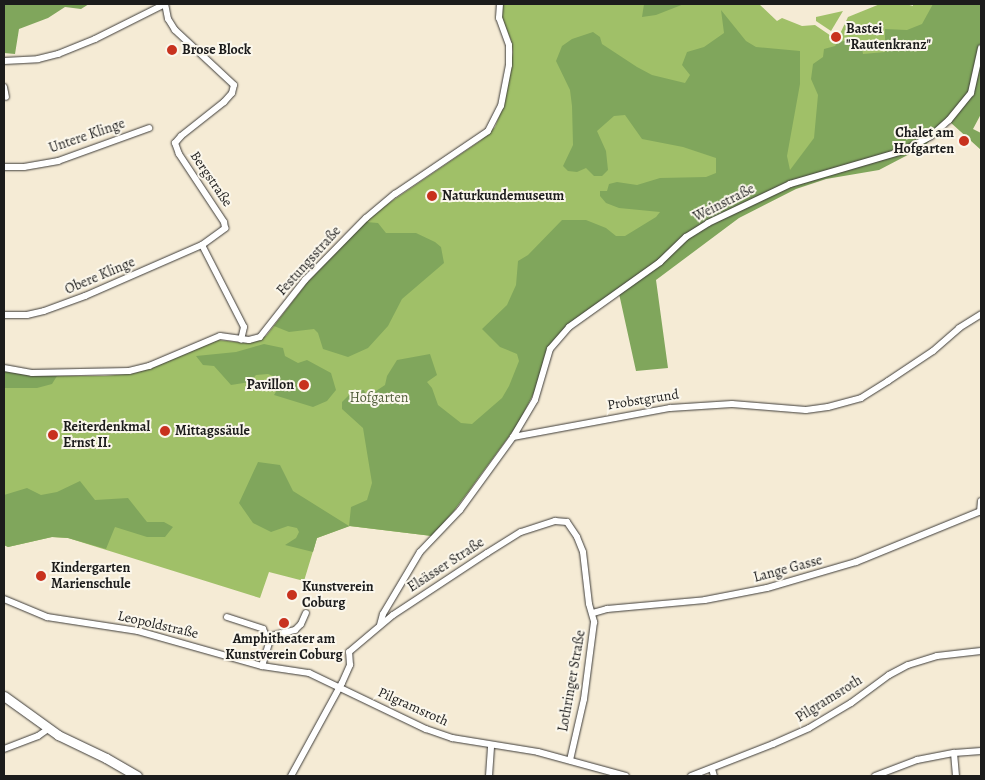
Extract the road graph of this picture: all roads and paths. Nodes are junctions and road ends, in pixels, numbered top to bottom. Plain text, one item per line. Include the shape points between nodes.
1 (165, 4) edge
2 (500, 4) edge
3 (981, 48) edge
4 (4, 60) edge
5 (4, 87) edge
6 (6, 97) dead end
7 (149, 128) dead end
8 (4, 167) edge
9 (202, 245) junction
10 (981, 314) edge
11 (4, 315) edge
12 (240, 340) junction
13 (4, 368) edge
14 (514, 437) junction
15 (981, 501) edge
16 (980, 511) edge
17 (567, 522) joint
18 (4, 599) edge
19 (306, 613) dead end
20 (592, 613) junction
21 (227, 618) dead end
22 (380, 625) junction
23 (268, 640) junction
24 (981, 651) edge
25 (262, 666) junction
26 (309, 673) joint
27 (340, 687) junction
28 (5, 700) edge
29 (48, 729) junction
30 (491, 745) junction
31 (4, 749) edge
32 (981, 751) edge
33 (954, 753) junction
34 (570, 760) junction
35 (712, 769) junction
36 (137, 776) edge
37 (291, 776) edge
38 (489, 776) edge
39 (626, 776) edge
40 (691, 776) edge
41 (714, 776) edge
42 (875, 776) edge
43 (956, 776) edge

1 - 4 street via 58,54
1 - 9 street, Bergstraße via 168,19 180,36 234,85 224,102 174,143 224,222 223,230
2 - 12 street, Festungsstraße via 498,14 508,40 509,65 501,106 488,131 389,199 323,261 260,337
3 - 14 street, Weinstraße via 976,79 967,98 949,120 918,145 790,184 708,223 569,327 550,349 535,400
5 - 6 street
7 - 8 street, Untere Klinge via 58,161
9 - 11 street, Obere Klinge via 59,306 27,315
9 - 12 street via 244,327
10 - 14 street, Probstgrund via 933,351 861,398 828,407 792,409 732,404 670,408
12 - 13 street, Festungsstraße via 220,336 149,366 122,372 32,373
14 - 22 street via 460,510 420,552 383,614
15 - 16 street
16 - 20 street, Lange Gasse via 856,562 776,586 705,600
17 - 20 street, Lothringer Straße via 583,552
17 - 22 street, Elsässer Straße via 555,521 521,532
18 - 25 street, Leopoldstraße via 47,617 138,630
19 - 23 street via 294,630 274,634
20 - 34 street, Lothringer Straße via 594,622 588,669
21 - 23 street via 263,630
22 - 27 street, Elsässer Straße via 349,652 350,665
23 - 25 street
24 - 35 street, Pilgramsroth via 937,656 908,665 809,728
25 - 26 street, Leopoldstraße
26 - 27 street, Pilgramsroth
27 - 30 street, Pilgramsroth via 426,729 452,738
27 - 37 street
28 - 29 street via 21,707
29 - 31 street
29 - 36 street
30 - 34 street, Pilgramsroth
30 - 38 street
32 - 33 street
33 - 42 street via 917,760
33 - 43 street
34 - 39 street, Pilgramsroth
35 - 40 street, Pilgramsroth
35 - 41 street

